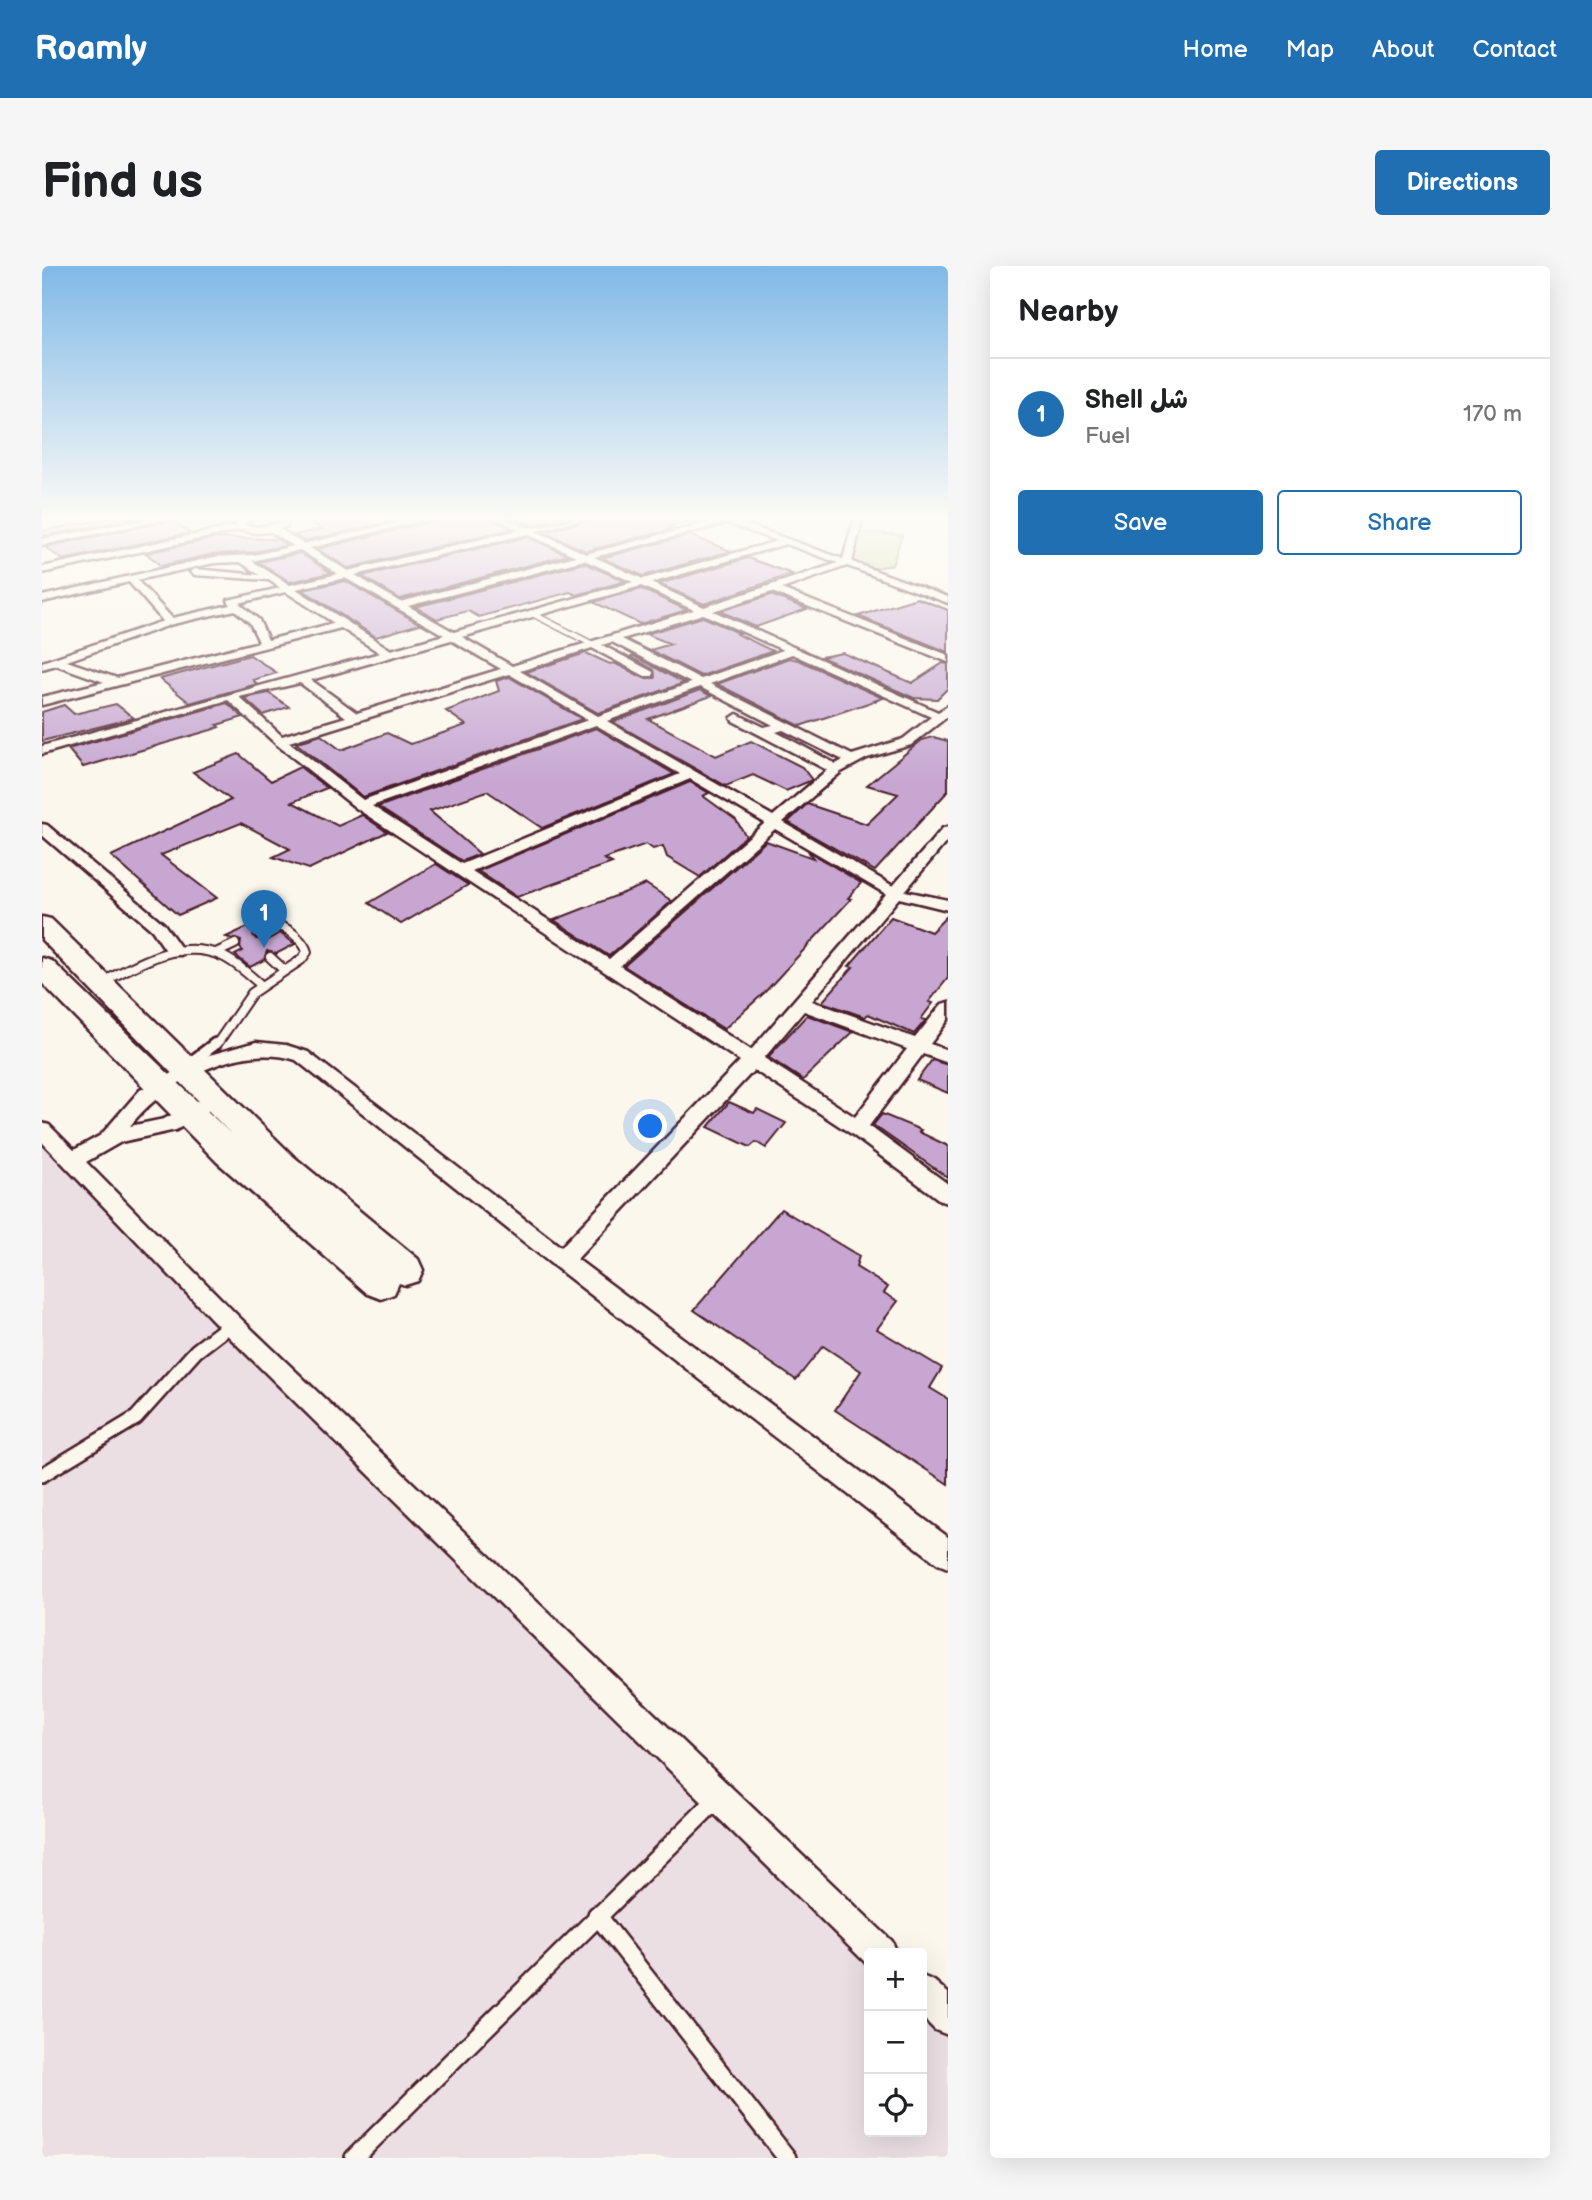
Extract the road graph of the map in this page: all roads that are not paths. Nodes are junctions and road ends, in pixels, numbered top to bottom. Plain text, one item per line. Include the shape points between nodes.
1 (154, 604) edge
2 (233, 604) edge
3 (311, 604) edge
4 (399, 604) edge
5 (562, 604) edge
6 (692, 604) edge
7 (723, 604) edge
8 (810, 604) edge
9 (235, 607) junction
10 (705, 610) junction
11 (531, 613) junction
12 (170, 622) junction
13 (343, 624) junction
14 (452, 636) junction
15 (614, 639) junction
16 (265, 644) junction
17 (594, 645) junction
18 (793, 650) junction
19 (389, 654) junction
20 (948, 659) edge
21 (56, 661) junction
22 (42, 666) edge
23 (513, 671) junction
24 (656, 677) dead end
25 (302, 679) junction
26 (117, 682) junction
27 (668, 683) dead end
28 (699, 683) junction
29 (681, 690) junction
30 (230, 696) junction
31 (42, 701) edge
32 (703, 701) dead end
33 (755, 710) junction
34 (944, 713) edge
35 (356, 718) junction
36 (598, 720) junction
37 (785, 725) junction
38 (766, 731) junction
39 (280, 741) junction
40 (42, 750) edge
41 (852, 760) junction
42 (836, 769) junction
43 (691, 774) junction
44 (361, 805) junction
45 (774, 824) junction
46 (42, 828) edge
47 (948, 831) edge
48 (461, 870) junction
49 (895, 893) junction
50 (948, 905) edge
51 (42, 925) edge
52 (259, 933) dead end
53 (235, 944) dead end
54 (175, 951) junction
55 (216, 953) junction
56 (270, 957) dead end
57 (42, 967) edge
58 (609, 967) junction
59 (284, 970) junction
60 (99, 984) junction
61 (261, 985) junction
62 (803, 1004) junction
63 (948, 1008) edge
64 (920, 1045) junction
65 (948, 1057) edge
66 (753, 1059) junction
67 (177, 1076) junction
68 (201, 1107) junction
69 (858, 1128) junction
70 (45, 1139) edge
71 (108, 1140) junction
72 (71, 1161) junction
73 (948, 1195) edge
74 (562, 1259) junction
75 (393, 1276) dead end
76 (231, 1324) junction
77 (42, 1475) edge
78 (948, 1554) edge
79 (718, 1798) junction
80 (597, 1915) junction
81 (875, 1948) edge
82 (927, 1998) edge
83 (948, 2017) edge
84 (354, 2158) edge
85 (787, 2158) edge

1 - 12 street
2 - 9 street
3 - 13 street
4 - 14 street
5 - 11 street
6 - 10 street
7 - 10 street
8 - 20 street
9 - 12 street
9 - 16 street via 255,622
10 - 15 street
10 - 18 street
11 - 14 street
11 - 17 lane
12 - 21 street
13 - 16 street
13 - 19 street
14 - 19 street
14 - 23 street
15 - 17 street
15 - 28 street
16 - 26 street
17 - 23 street
17 - 24 street
18 - 28 street
18 - 34 street
19 - 25 street
21 - 22 street
21 - 26 street
23 - 35 street
23 - 36 street
25 - 30 street
25 - 35 street
26 - 31 street
27 - 29 street
28 - 29 street
28 - 33 street
29 - 32 street
29 - 36 street
30 - 39 street
30 - 40 street
33 - 37 street
33 - 38 street via 731,715
34 - 41 street via 907,742
35 - 39 street
36 - 43 street
36 - 44 street
37 - 38 street
37 - 41 street
38 - 42 street
39 - 44 street
41 - 42 street
42 - 45 street
43 - 45 street
43 - 48 street
44 - 48 street
45 - 49 street
45 - 58 street
46 - 54 street via 159,928
47 - 49 street
48 - 58 street
49 - 50 street
49 - 62 street
51 - 60 main road
52 - 59 lane via 282,927 305,945 305,956
53 - 55 lane
54 - 55 lane
54 - 60 lane
55 - 61 lane
56 - 59 lane
57 - 67 main road
58 - 66 street
59 - 61 lane
60 - 67 main road
61 - 67 lane via 219,1041
62 - 64 street
62 - 66 street
63 - 64 street
64 - 65 street
64 - 69 street
66 - 69 street
66 - 74 street
67 - 68 main road
67 - 71 street via 141,1101
67 - 74 street via 224,1054 248,1049 282,1049 302,1056
68 - 71 street via 169,1125 134,1130
68 - 75 main road via 275,1194
69 - 73 street
70 - 72 street
71 - 72 street
72 - 76 street
74 - 78 street
76 - 77 lane via 196,1351 135,1418
76 - 79 street
79 - 80 lane
79 - 81 street
80 - 84 lane
80 - 85 lane
82 - 83 street

